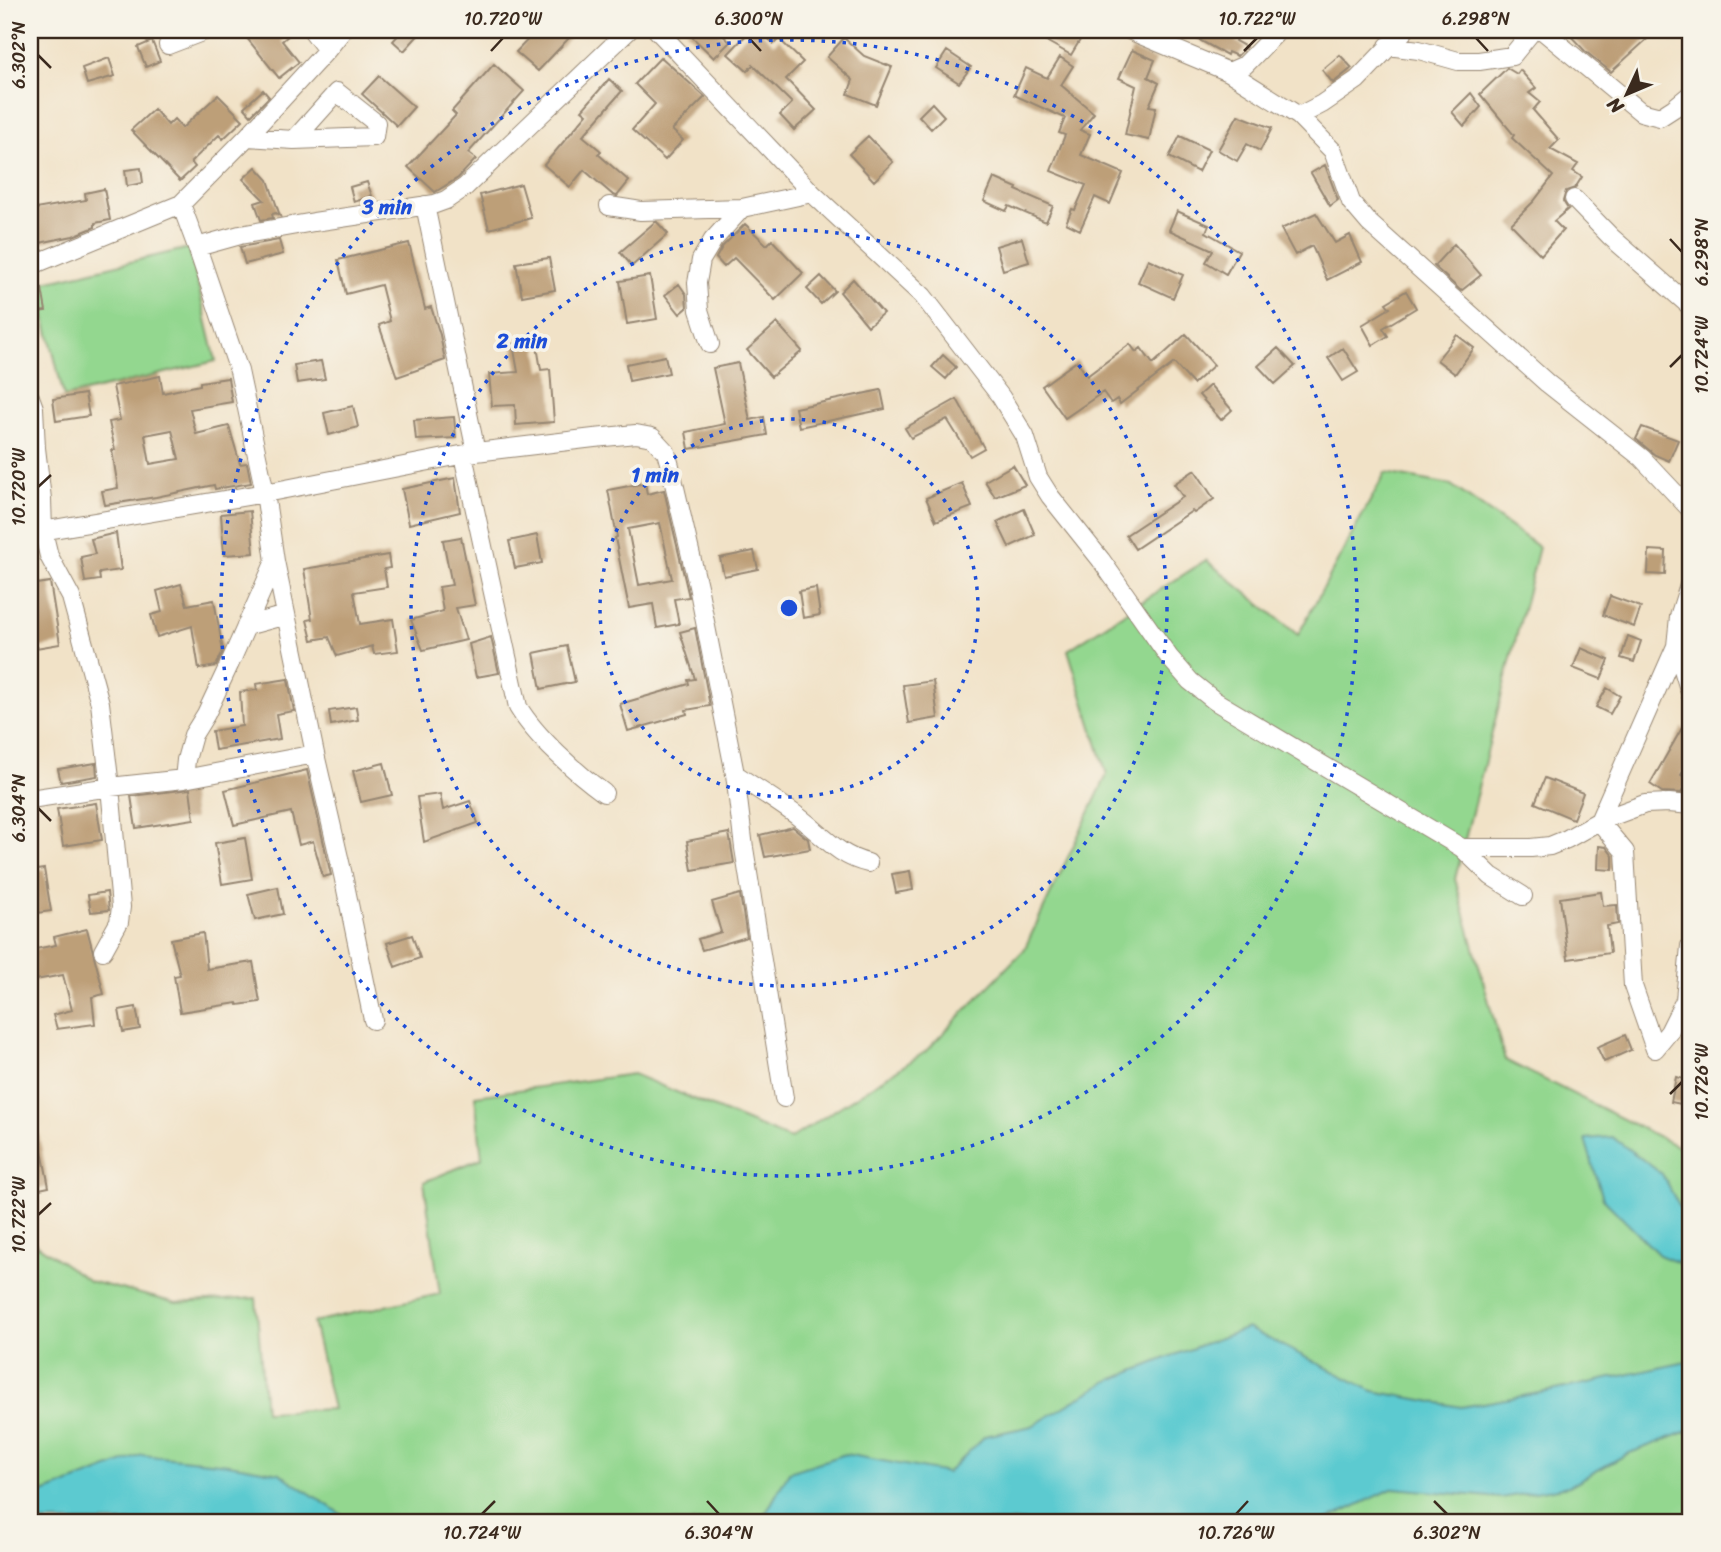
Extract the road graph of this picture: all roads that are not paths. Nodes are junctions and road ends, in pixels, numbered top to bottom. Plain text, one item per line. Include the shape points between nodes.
1 (207, 30) edge
2 (312, 30) edge
3 (343, 30) edge
4 (629, 30) edge
5 (657, 30) edge
6 (1129, 30) edge
7 (1279, 30) edge
8 (1405, 30) edge
9 (1533, 30) edge
10 (1542, 30) edge
11 (168, 45) dead end
12 (1388, 46) junction
13 (327, 50) junction
14 (1229, 72) junction
15 (1690, 97) edge
16 (1299, 116) junction
17 (247, 137) junction
18 (294, 141) dead end
19 (812, 193) junction
20 (1574, 200) dead end
21 (181, 204) junction
22 (425, 205) junction
23 (609, 206) dead end
24 (742, 208) junction
25 (197, 247) junction
26 (30, 266) edge
27 (1691, 307) edge
28 (710, 344) dead end
29 (30, 397) edge
30 (469, 453) junction
31 (265, 493) junction
32 (1691, 510) edge
33 (36, 532) edge
34 (275, 561) junction
35 (1691, 579) edge
36 (286, 615) junction
37 (246, 626) junction
38 (1676, 646) junction
39 (1691, 696) edge
40 (314, 754) junction
41 (735, 774) junction
42 (184, 779) junction
43 (110, 787) junction
44 (604, 793) dead end
45 (30, 799) edge
46 (1691, 805) edge
47 (1599, 821) junction
48 (1462, 848) junction
49 (868, 863) dead end
50 (1524, 896) dead end
51 (1691, 944) edge
52 (103, 951) dead end
53 (373, 1020) dead end
54 (784, 1098) dead end

1 - 11 street
2 - 13 street
3 - 13 street
4 - 22 street via 465,187 446,200
5 - 19 street
6 - 14 street
7 - 14 street via 1245,65
8 - 12 street
9 - 12 street via 1512,56 1479,61
10 - 15 street via 1641,112 1660,117
12 - 16 street via 1357,80
13 - 17 street
14 - 16 street
16 - 32 street via 1333,151 1351,202 1369,223 1547,383 1642,458
17 - 18 street
17 - 21 street
19 - 24 street
19 - 48 street via 923,296 969,354 1025,436 1038,477 1190,681 1215,701
20 - 27 street
21 - 25 street
21 - 26 street
22 - 25 street via 240,235
22 - 30 street
23 - 24 street via 641,211
24 - 28 street via 701,260 696,283
25 - 31 street via 239,372
29 - 33 street via 42,499
30 - 31 street
30 - 41 street via 636,434 661,444 695,573
30 - 44 street via 518,707 538,734
31 - 33 street
31 - 34 street
33 - 43 street via 71,597 100,703
34 - 36 street
34 - 37 street
35 - 38 street
36 - 37 street
36 - 40 street
37 - 42 street via 193,735
38 - 39 street
38 - 47 street
40 - 42 street
40 - 53 street
41 - 49 street via 801,818 836,850
41 - 54 street
42 - 43 street
43 - 45 street
43 - 52 street via 121,907 119,922
46 - 47 street via 1645,804
47 - 48 street via 1550,846
47 - 51 street via 1625,852 1633,986 1655,1049 1685,999
48 - 50 street via 1491,876

